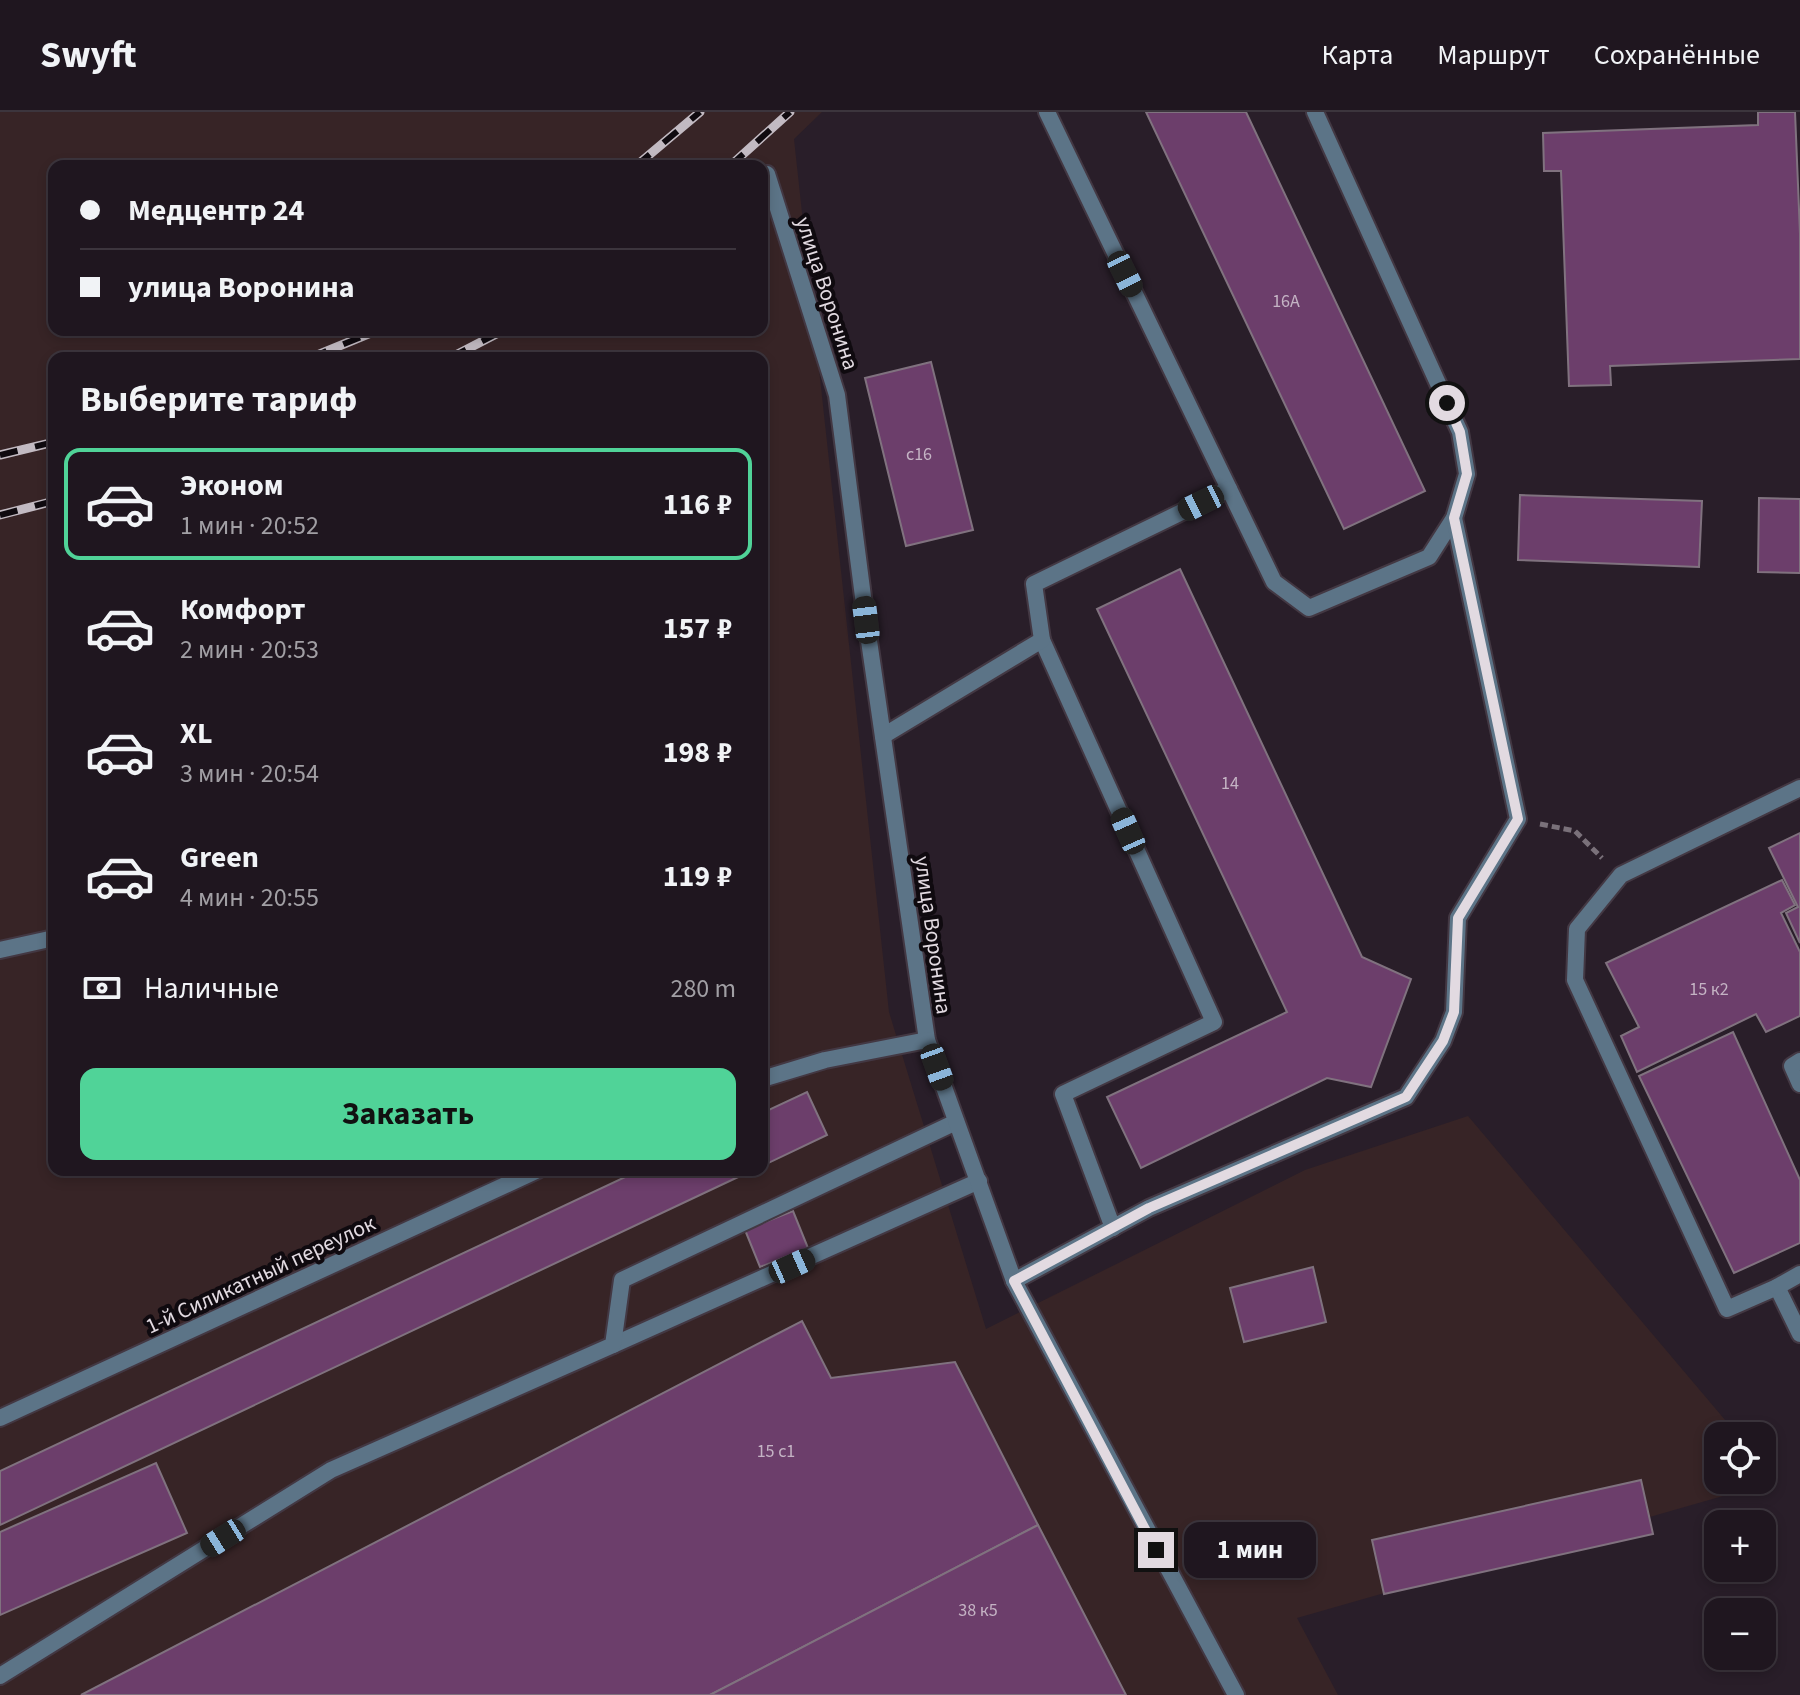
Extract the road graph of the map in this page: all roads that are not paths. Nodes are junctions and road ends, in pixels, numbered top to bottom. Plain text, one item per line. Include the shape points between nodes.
1 (1047, 112) edge
2 (1315, 112) edge
3 (768, 177) edge
4 (1229, 489) junction
5 (1454, 518) junction
6 (1042, 640) junction
7 (883, 736) junction
8 (1800, 788) edge
9 (48, 939) edge
10 (0, 950) edge
11 (927, 1040) junction
12 (1800, 1061) edge
13 (768, 1077) edge
14 (1800, 1084) edge
15 (956, 1122) junction
16 (521, 1176) edge
17 (979, 1181) junction
18 (1113, 1228) junction
19 (1800, 1274) edge
20 (1014, 1281) junction
21 (1777, 1287) junction
22 (1800, 1334) edge
23 (613, 1345) junction
24 (0, 1418) edge
25 (0, 1676) edge
26 (1236, 1695) edge

1 - 4 street
2 - 5 street via 1460,432 1467,474
3 - 7 street, улица Воронина via 837,395
4 - 5 street via 1274,582 1309,608 1429,557
4 - 6 street via 1034,584
5 - 18 street via 1518,819 1458,918 1454,1012 1443,1041 1406,1097
6 - 7 street
6 - 18 street via 1214,1022 1063,1094
7 - 11 street, улица Воронина
8 - 21 street via 1621,875 1577,929 1575,980 1727,1309
9 - 10 street
11 - 13 street
11 - 15 street, улица Воронина
12 - 14 street via 1792,1066
15 - 17 street, улица Воронина
15 - 23 street via 622,1280
16 - 24 street, 1-й Силикатный переулок
17 - 20 street, улица Воронина
17 - 23 street
18 - 20 street
19 - 21 street
20 - 26 street, улица Воронина
21 - 22 street
23 - 25 street via 331,1470

